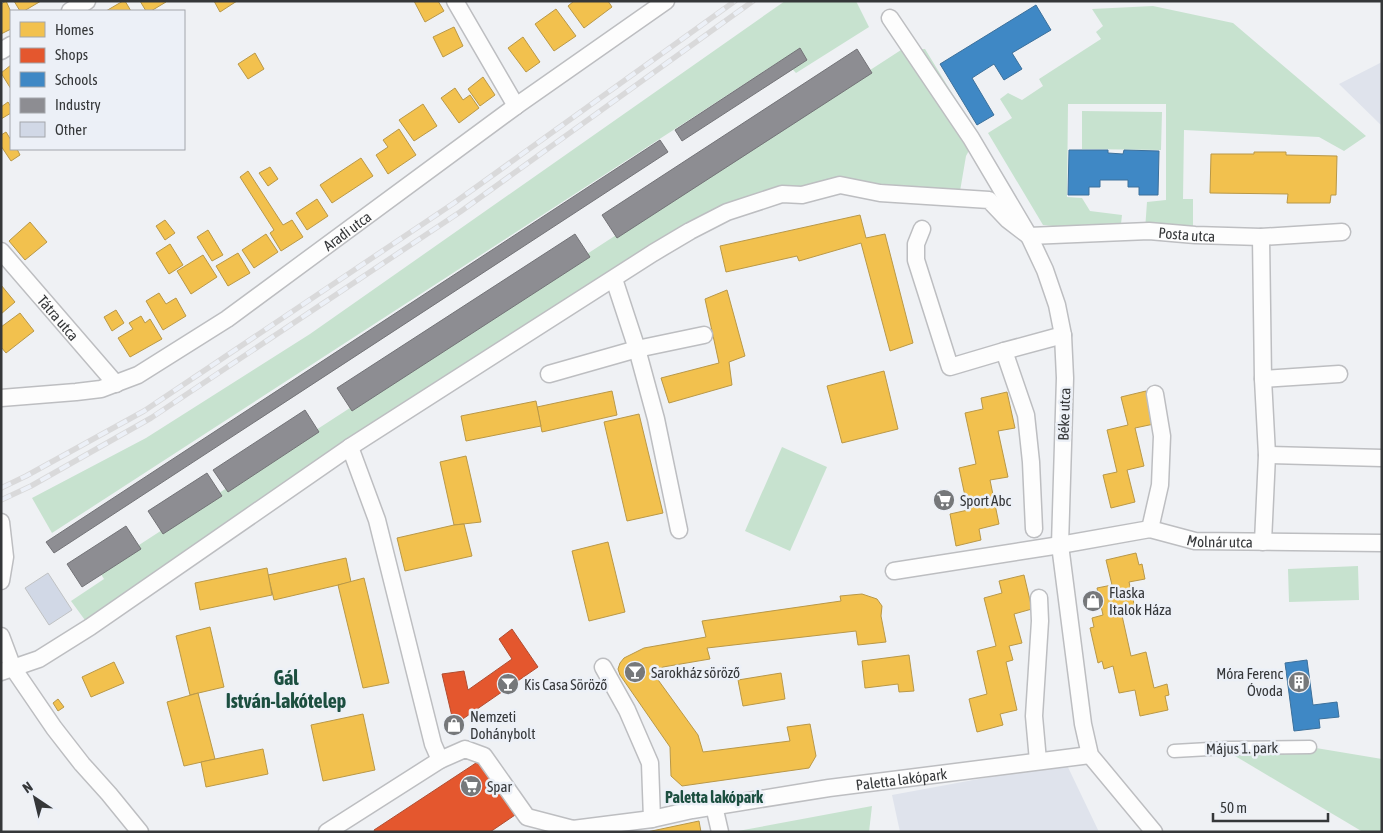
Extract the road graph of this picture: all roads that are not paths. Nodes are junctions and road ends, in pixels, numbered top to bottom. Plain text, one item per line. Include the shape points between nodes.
1 (87, 1) edge
2 (455, 1) edge
3 (666, 1) edge
4 (72, 10) edge
5 (890, 18) dead end
6 (516, 106) junction
7 (922, 229) dead end
8 (1342, 232) dead end
9 (1029, 236) junction
10 (1262, 237) junction
11 (1, 251) edge
12 (614, 279) junction
13 (704, 335) dead end
14 (1064, 335) junction
15 (637, 349) junction
16 (1004, 351) junction
17 (549, 374) dead end
18 (1339, 374) dead end
19 (1262, 379) junction
20 (116, 384) junction
21 (1155, 394) dead end
22 (1, 398) edge
23 (350, 447) junction
24 (1267, 455) junction
25 (1382, 458) edge
26 (1, 522) edge
27 (1034, 529) dead end
28 (1150, 529) junction
29 (679, 530) dead end
30 (1263, 542) junction
31 (1382, 543) edge
32 (1060, 545) junction
33 (894, 571) dead end
34 (1, 581) edge
35 (1040, 598) dead end
36 (1, 636) edge
37 (602, 667) dead end
38 (7, 670) edge
39 (1310, 747) dead end
40 (1174, 751) dead end
41 (1090, 755) junction
42 (440, 760) junction
43 (1038, 761) junction
44 (714, 806) junction
45 (652, 819) junction
46 (140, 832) edge
47 (326, 832) edge
48 (720, 832) edge
49 (1154, 832) edge

1 - 4 street
2 - 6 street
3 - 6 street, Aradi utca
5 - 9 street, Béke utca via 971,138
6 - 20 street, Aradi utca via 227,318 138,375
7 - 16 street via 916,244 916,260 950,367
8 - 10 street, Posta utca
9 - 10 street, Posta utca via 1149,231
9 - 12 street via 988,200 880,192 840,185 802,194 782,194 727,212 690,231
9 - 14 street, Béke utca via 1045,270
10 - 19 street
11 - 20 street, Tátra utca
12 - 15 street
12 - 23 street
13 - 15 street
14 - 16 street
14 - 32 street, Béke utca
15 - 17 street
15 - 29 street via 656,419
16 - 27 street via 1026,415
18 - 19 street
19 - 24 street
20 - 22 street, Aradi utca via 101,389
21 - 28 street via 1162,436 1160,485
23 - 38 street via 90,627 40,659
23 - 42 street via 376,520
24 - 25 street
24 - 30 street
26 - 34 street via 5,557
28 - 30 street, Molnár utca via 1195,541
28 - 32 street, Molnár utca
30 - 31 street, Molnár utca
32 - 33 street, Molnár utca
32 - 41 street, Béke utca via 1083,724
35 - 43 street via 1034,716
36 - 38 street
37 - 45 street via 628,710 650,763
38 - 46 street
39 - 40 street, Május 1. park
41 - 43 street, Paletta lakópark
41 - 49 street, Béke utca
42 - 45 street, Paletta lakópark via 465,750 484,756 527,817 573,829
42 - 47 street
43 - 44 street, Paletta lakópark
44 - 45 street, Paletta lakópark
44 - 48 street

